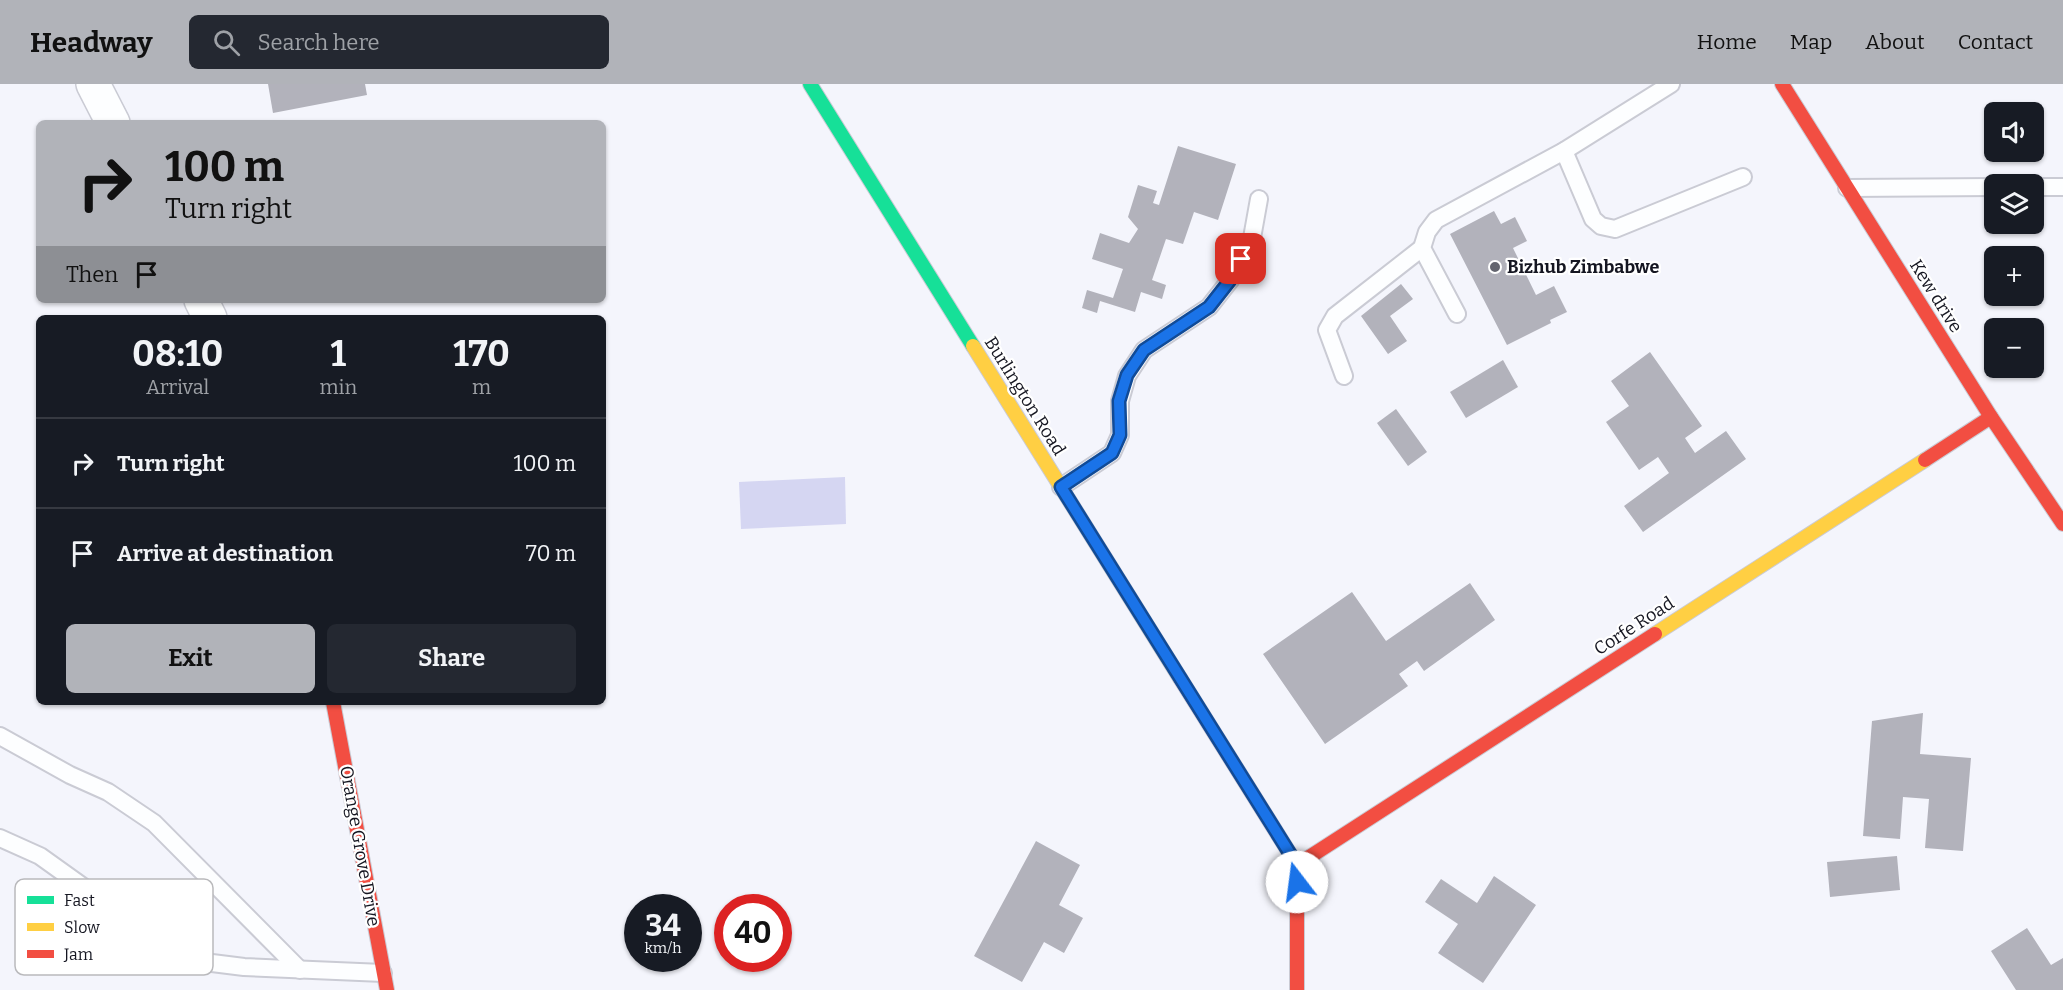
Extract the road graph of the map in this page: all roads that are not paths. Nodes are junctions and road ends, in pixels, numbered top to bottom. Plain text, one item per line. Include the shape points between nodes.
1 (93, 84) edge
2 (810, 84) edge
3 (1671, 84) edge
4 (1782, 84) edge
5 (111, 120) edge
6 (1564, 151) junction
7 (1743, 177) dead end
8 (2044, 187) edge
9 (2063, 187) edge
10 (1847, 188) junction
11 (1984, 188) edge
12 (1259, 200) dead end
13 (1422, 248) junction
14 (1457, 314) dead end
15 (1344, 376) dead end
16 (1991, 417) junction
17 (1061, 487) junction
18 (2063, 524) edge
19 (334, 705) edge
20 (0, 736) edge
21 (0, 838) edge
22 (1297, 865) junction
23 (72, 879) edge
24 (209, 879) edge
25 (213, 883) edge
26 (213, 963) edge
27 (300, 970) junction
28 (383, 973) junction
29 (387, 990) edge
30 (1297, 990) edge

1 - 5 street
2 - 17 street, Burlington Road
3 - 6 lane
4 - 10 street, Kew drive
6 - 7 lane via 1593,219 1601,226 1615,229
6 - 13 lane via 1436,220
8 - 9 lane
10 - 11 lane
10 - 16 street, Kew drive
12 - 17 lane via 1252,238 1231,279 1209,307 1144,350 1127,375 1119,401 1120,435 1112,453
13 - 14 lane
13 - 15 lane via 1335,316 1327,330
16 - 18 street, Kew drive
16 - 22 street, Corfe Road
17 - 22 street, Burlington Road
19 - 28 street, Orange Grove Drive
20 - 24 lane via 108,792 154,824
21 - 23 lane via 40,856
22 - 30 street
25 - 27 lane
26 - 27 lane
27 - 28 lane
28 - 29 street, Orange Grove Drive

